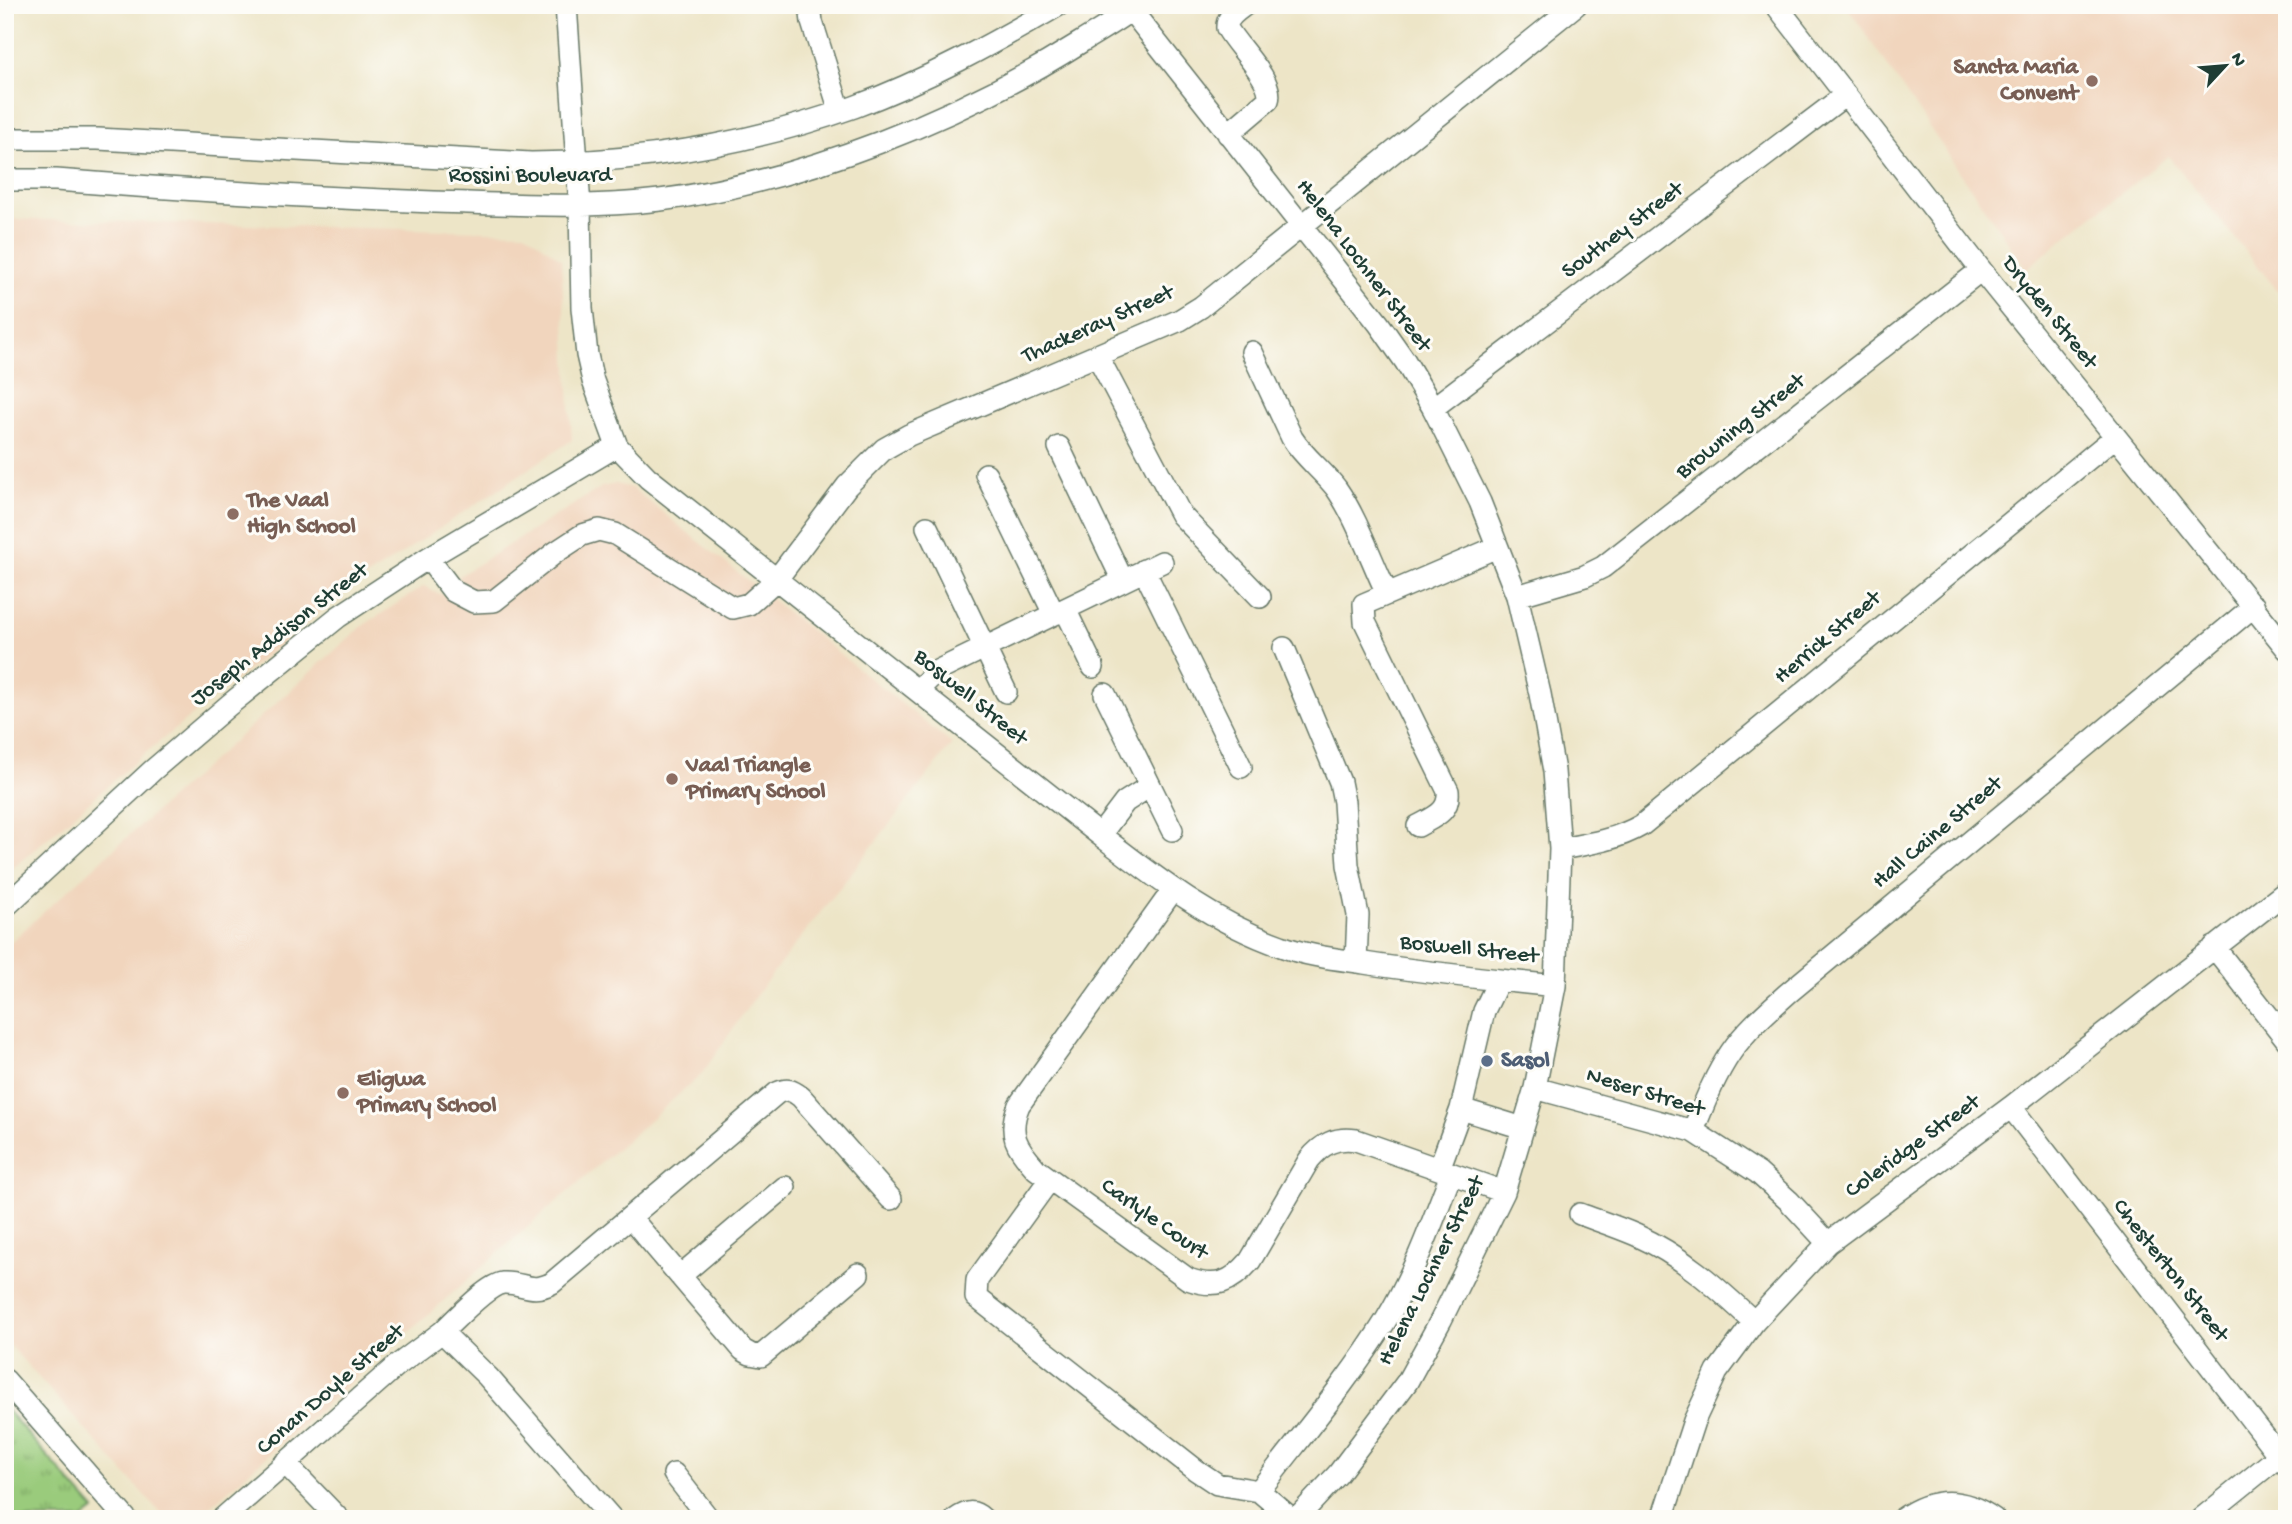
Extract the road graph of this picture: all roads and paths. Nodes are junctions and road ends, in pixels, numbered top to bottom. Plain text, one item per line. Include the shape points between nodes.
1 (566, 5) edge
2 (810, 5) edge
3 (1059, 5) edge
4 (1245, 5) edge
5 (1576, 5) edge
6 (1776, 5) edge
7 (1132, 7) edge
8 (1844, 96) junction
9 (840, 111) junction
10 (1228, 134) junction
11 (5, 139) edge
12 (578, 162) junction
13 (5, 180) edge
14 (580, 207) junction
15 (1301, 228) junction
16 (1981, 270) junction
17 (1252, 352) dead end
18 (1097, 355) junction
19 (1433, 408) junction
20 (2115, 437) junction
21 (617, 446) junction
22 (1059, 447) dead end
23 (986, 474) dead end
24 (927, 527) dead end
25 (1497, 547) junction
26 (428, 558) junction
27 (777, 579) junction
28 (1123, 580) junction
29 (1387, 593) junction
30 (1517, 596) junction
31 (1260, 597) dead end
32 (2254, 606) junction
33 (1060, 612) junction
34 (985, 648) junction
35 (1284, 648) dead end
36 (2287, 649) edge
37 (1093, 667) dead end
38 (918, 690) junction
39 (1006, 692) dead end
40 (1105, 694) dead end
41 (1241, 767) dead end
42 (1150, 786) junction
43 (1418, 826) dead end
44 (1172, 830) dead end
45 (1100, 835) junction
46 (1560, 849) junction
47 (1173, 890) junction
48 (2287, 891) edge
49 (5, 907) edge
50 (2214, 947) junction
51 (1356, 962) junction
52 (1499, 980) junction
53 (1555, 986) junction
54 (2287, 1040) edge
55 (1535, 1088) junction
56 (2011, 1107) junction
57 (1461, 1109) junction
58 (1523, 1128) junction
59 (1693, 1131) junction
60 (1445, 1171) junction
61 (1050, 1179) junction
62 (785, 1187) dead end
63 (1504, 1192) junction
64 (891, 1199) dead end
65 (1580, 1214) dead end
66 (630, 1217) junction
67 (1828, 1243) junction
68 (858, 1274) dead end
69 (680, 1276) junction
70 (1754, 1322) junction
71 (442, 1332) junction
72 (5, 1380) edge
73 (2283, 1461) edge
74 (285, 1463) junction
75 (674, 1474) dead end
76 (1259, 1492) junction
77 (118, 1516) edge
78 (222, 1519) edge
79 (340, 1519) edge
80 (612, 1519) edge
81 (709, 1519) edge
82 (956, 1519) edge
83 (983, 1519) edge
84 (1294, 1519) edge
85 (1662, 1519) edge
86 (1902, 1519) edge
87 (1994, 1519) edge
88 (2201, 1519) edge

1 - 12 street, Boswell Street
2 - 9 street
3 - 9 street, Rossini Boulevard via 922,78
4 - 10 street via 1230,17 1227,28 1266,82 1270,95
5 - 15 street, Thackeray Street
6 - 8 street, Dryden Street
7 - 10 street, Helena Lochner Street
7 - 14 street, Rossini Boulevard via 1033,71 883,140 772,178 708,193
8 - 16 street, Dryden Street
8 - 19 street, Southey Street
9 - 12 street, Rossini Boulevard via 713,147
10 - 15 street, Helena Lochner Street
11 - 12 street, Rossini Boulevard via 98,139 481,162
12 - 14 street, Boswell Street
13 - 14 street, Rossini Boulevard
14 - 21 street, Boswell Street via 587,355
15 - 18 street, Thackeray Street via 1180,320
15 - 19 street, Helena Lochner Street via 1378,324
16 - 20 street, Dryden Street
16 - 30 street, Browning Street via 1603,567
17 - 29 street via 1296,444 1341,498
18 - 27 street, Thackeray Street via 884,449 846,486
18 - 31 street via 1181,515
19 - 25 street, Helena Lochner Street
20 - 32 street, Dryden Street
20 - 46 street, Herrick Street via 1642,825 1602,842
21 - 26 street, Joseph Addison Street
21 - 27 street, Boswell Street via 648,478
22 - 28 street
23 - 33 street
24 - 34 street
25 - 29 street
25 - 30 street, Helena Lochner Street
26 - 27 street, Thackeray Street via 453,591 474,602 494,601 556,552 599,530 615,534 733,608 749,604
26 - 49 street, Joseph Addison Street via 338,617 229,705
27 - 38 street, Boswell Street
28 - 33 street
28 - 41 street via 1153,566
29 - 43 street via 1364,604 1365,622 1448,791 1447,806
30 - 46 street, Helena Lochner Street via 1554,771
32 - 36 street, Dryden Street
32 - 59 street, Hall Caine Street via 1749,1028 1716,1076
33 - 34 street
33 - 37 street
34 - 38 street via 937,671
34 - 39 street
35 - 51 street via 1340,782 1358,915
38 - 45 street, Boswell Street
40 - 42 street
42 - 44 street
42 - 45 street via 1125,802
45 - 47 street, Boswell Street
46 - 53 street, Helena Lochner Street
47 - 51 street, Boswell Street via 1216,918 1283,947
47 - 61 street, Carlyle Court via 1019,1105 1014,1117 1015,1139 1027,1159
48 - 50 street, Coleridge Street
50 - 54 street
50 - 56 street, Coleridge Street
51 - 52 street, Boswell Street
52 - 53 street, Boswell Street
52 - 57 street via 1484,1011
53 - 55 street, Helena Lochner Street
55 - 58 street, Helena Lochner Street
55 - 59 street, Neser Street
56 - 67 street, Coleridge Street
56 - 73 street, Chesterton Street
57 - 58 street
57 - 60 street
58 - 63 street, Helena Lochner Street
59 - 67 street, Neser Street via 1758,1174
60 - 61 street, Carlyle Court via 1356,1140 1329,1142 1309,1160 1250,1261 1238,1275 1216,1284 1188,1279
60 - 63 street, Carlyle Court
60 - 76 street via 1423,1248 1387,1319
61 - 76 street via 977,1280 976,1297 1217,1484
62 - 69 street
63 - 84 street, Helena Lochner Street via 1407,1382 1338,1474
64 - 66 street via 801,1097 784,1090
65 - 70 street via 1637,1236 1668,1254 1700,1274
66 - 69 street
66 - 71 street via 552,1283 538,1288 507,1283 495,1286
67 - 70 street, Coleridge Street
68 - 69 street via 761,1356 743,1350
70 - 85 street, Coleridge Street via 1717,1372 1700,1408
71 - 74 street, Conan Doyle Street
71 - 80 street, Conan Doyle Street via 488,1377
72 - 77 street
73 - 88 street
74 - 78 street, Conan Doyle Street
74 - 79 street
75 - 81 street
76 - 84 street
82 - 83 street via 968,1512
86 - 87 street via 1926,1506 1956,1502 1978,1507

